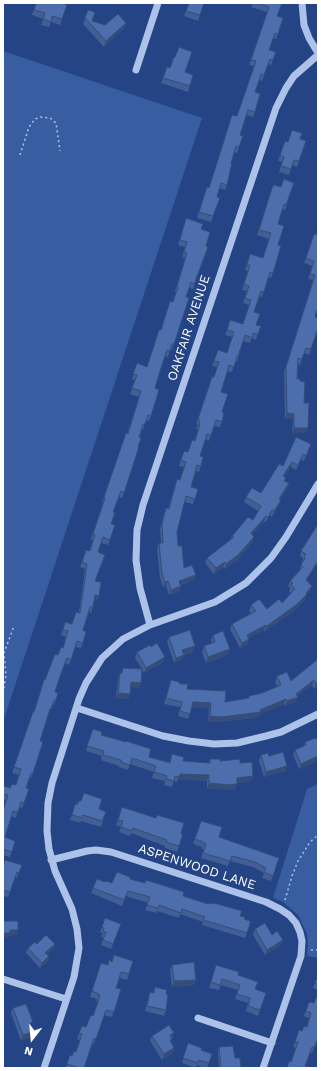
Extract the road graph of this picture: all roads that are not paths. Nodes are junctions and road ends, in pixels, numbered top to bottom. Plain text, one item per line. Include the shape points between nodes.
1 (158, 3) edge
2 (302, 3) edge
3 (318, 54) edge
4 (136, 70) dead end
5 (318, 484) edge
6 (150, 625) junction
7 (77, 708) junction
8 (318, 714) edge
9 (51, 860) junction
10 (3, 979) edge
11 (66, 999) junction
12 (198, 1018) dead end
13 (272, 1043) junction
14 (44, 1068) edge
15 (263, 1068) edge

1 - 4 street
2 - 3 street via 304,25
3 - 6 street, OAKFAIR AVENUE via 294,76 276,108 144,505 137,535 136,560
5 - 6 street via 275,553 246,583 215,602
6 - 7 street via 123,639 102,658 86,683
7 - 8 street via 163,736 214,744 237,743 281,732
7 - 9 street via 49,799 47,831
9 - 11 street via 72,909 78,938 76,968
9 - 13 street, ASPENWOOD LANE via 87,851 119,854 266,902 285,912 296,923 300,932 301,956
10 - 11 street
11 - 14 street
12 - 13 street
13 - 15 street, ASPENWOOD LANE

